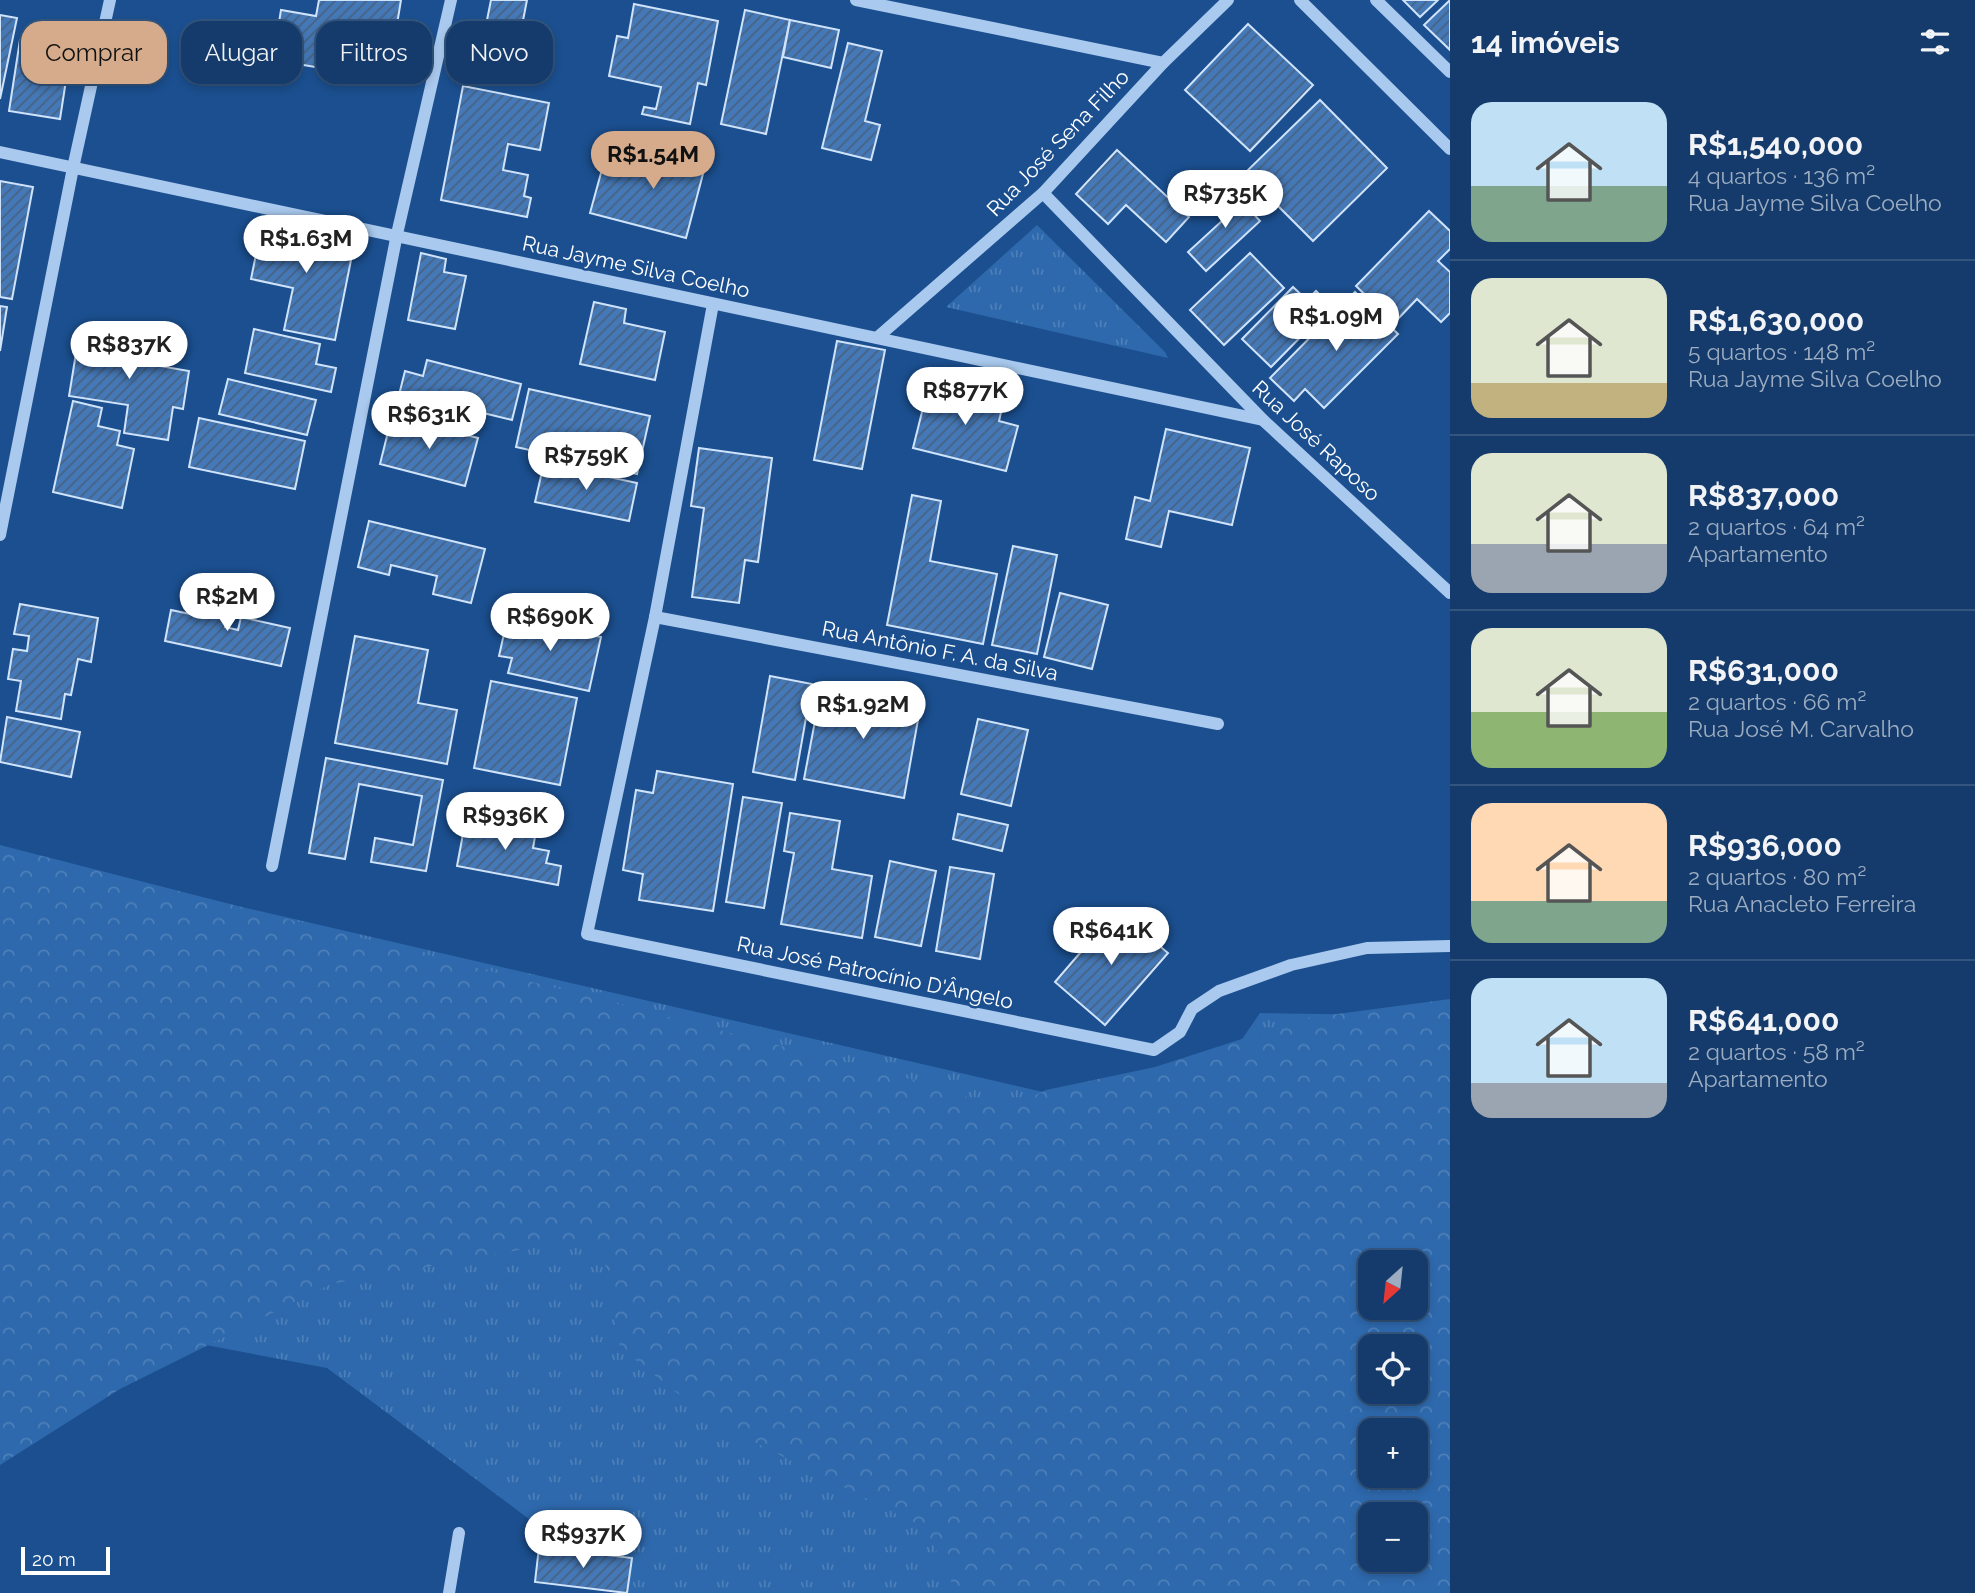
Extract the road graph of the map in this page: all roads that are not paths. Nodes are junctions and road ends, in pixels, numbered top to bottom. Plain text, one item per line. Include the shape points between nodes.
1 (110, 0) edge
2 (451, 0) edge
3 (856, 0) edge
4 (1228, 0) edge
5 (1300, 0) edge
6 (1376, 0) edge
7 (1163, 62) junction
8 (1450, 72) edge
9 (1450, 149) edge
10 (0, 152) edge
11 (73, 168) junction
12 (1043, 193) junction
13 (397, 234) junction
14 (713, 304) junction
15 (879, 336) junction
16 (1263, 420) junction
17 (0, 535) edge
18 (1450, 593) edge
19 (655, 617) junction
20 (1218, 724) dead end
21 (272, 866) dead end
22 (1450, 946) edge
23 (459, 1533) dead end
24 (449, 1593) edge

1 - 11 street
2 - 13 street
3 - 7 street
4 - 7 street, Rua José Sena Filho
5 - 9 street
6 - 8 street
7 - 12 street, Rua José Sena Filho
10 - 11 street, Rua Jayme Silva Coelho
11 - 13 street, Rua Jayme Silva Coelho
11 - 17 street
12 - 15 street, Rua José Sena Filho
12 - 16 street, Rua José Raposo
13 - 14 street, Rua Jayme Silva Coelho
13 - 21 street
14 - 15 street, Rua Jayme Silva Coelho
14 - 19 street
15 - 16 street, Rua Jayme Silva Coelho
16 - 18 street, Rua José Raposo
19 - 20 street, Rua Antônio F. A. da Silva
19 - 22 street, Rua José Patrocínio D'Ângelo via 587,934 1154,1050 1180,1032 1192,1009 1219,991 1291,965 1367,948
23 - 24 street

